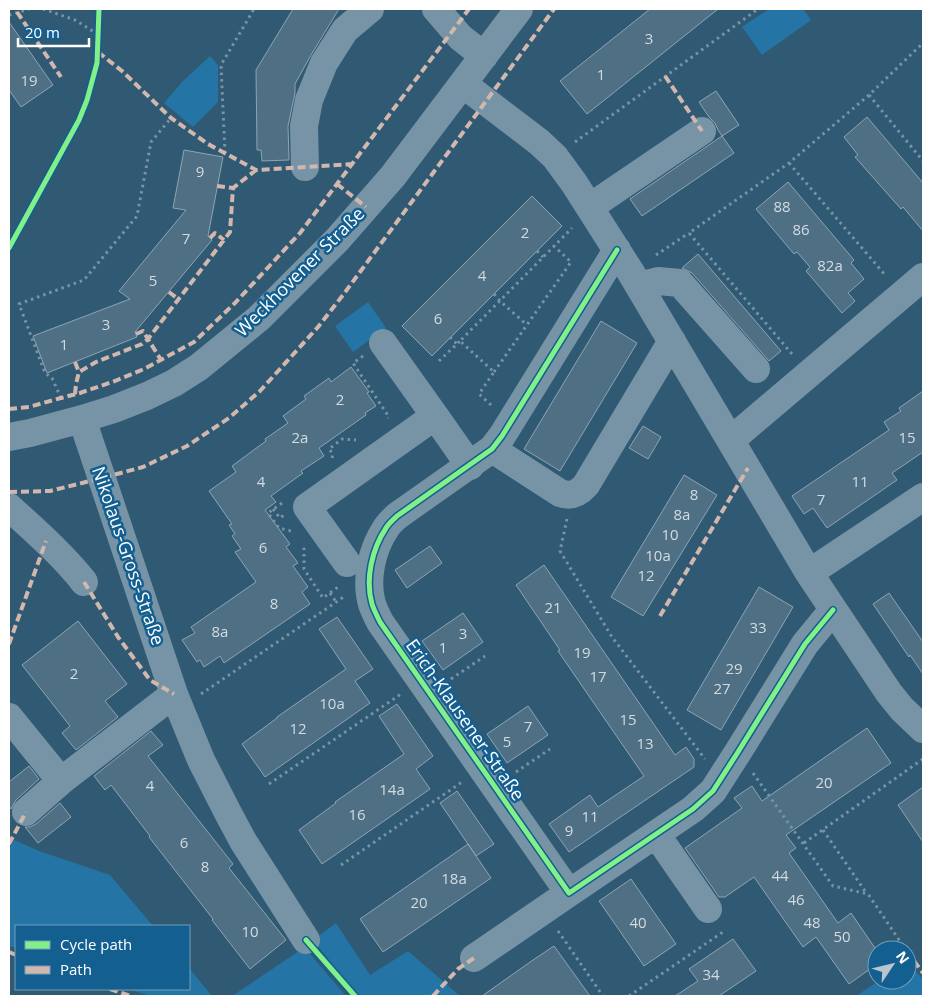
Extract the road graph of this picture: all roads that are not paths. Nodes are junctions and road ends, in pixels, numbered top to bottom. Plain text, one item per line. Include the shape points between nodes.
1 (370, 9) edge
2 (436, 9) edge
3 (519, 9) edge
4 (484, 56) junction
5 (463, 84) junction
6 (702, 131) dead end
7 (305, 167) dead end
8 (591, 210) junction
9 (628, 269) junction
10 (923, 277) edge
11 (672, 341) junction
12 (383, 343) dead end
13 (756, 370) dead end
14 (435, 416) junction
15 (82, 420) junction
16 (9, 437) edge
17 (731, 440) junction
18 (492, 449) junction
19 (470, 466) junction
20 (923, 497) edge
21 (9, 507) edge
22 (809, 573) junction
23 (343, 575) road end
24 (84, 582) dead end
25 (833, 610) junction
26 (177, 701) junction
27 (9, 717) edge
28 (923, 729) edge
29 (19, 739) edge
30 (61, 781) junction
31 (26, 812) dead end
32 (656, 834) junction
33 (570, 893) junction
34 (708, 909) road end
35 (306, 940) dead end
36 (474, 958) dead end

1 - 7 street via 345,30 324,63 309,100 304,126
2 - 4 street via 460,37
3 - 4 street, Weckhovener Straße
4 - 5 street, Weckhovener Straße
5 - 8 street via 555,157
5 - 15 street, Weckhovener Straße via 393,176 337,240 259,318 174,383
6 - 8 street
8 - 9 street
9 - 11 street
9 - 13 street via 658,281 680,283
9 - 18 street, Erich-Klausener-Straße
10 - 17 street
11 - 17 street
11 - 18 street via 580,491 565,494 556,490
12 - 14 street
14 - 19 street
14 - 23 street via 307,507
15 - 16 street, Weckhovener Straße
15 - 26 street, Nikolaus-Gross-Straße
17 - 22 street
18 - 19 street, Erich-Klausener-Straße
19 - 33 street, Erich-Klausener-Straße via 397,516 387,527 370,568 372,604 380,622 425,688
20 - 22 street
21 - 24 street
22 - 25 street
25 - 28 street via 889,693
25 - 32 street via 805,644 712,791 693,809
26 - 30 street
26 - 35 street, Nikolaus-Gross-Straße via 201,760 227,811
27 - 29 street
29 - 30 street
30 - 31 street
32 - 33 street
32 - 34 street
33 - 36 street

